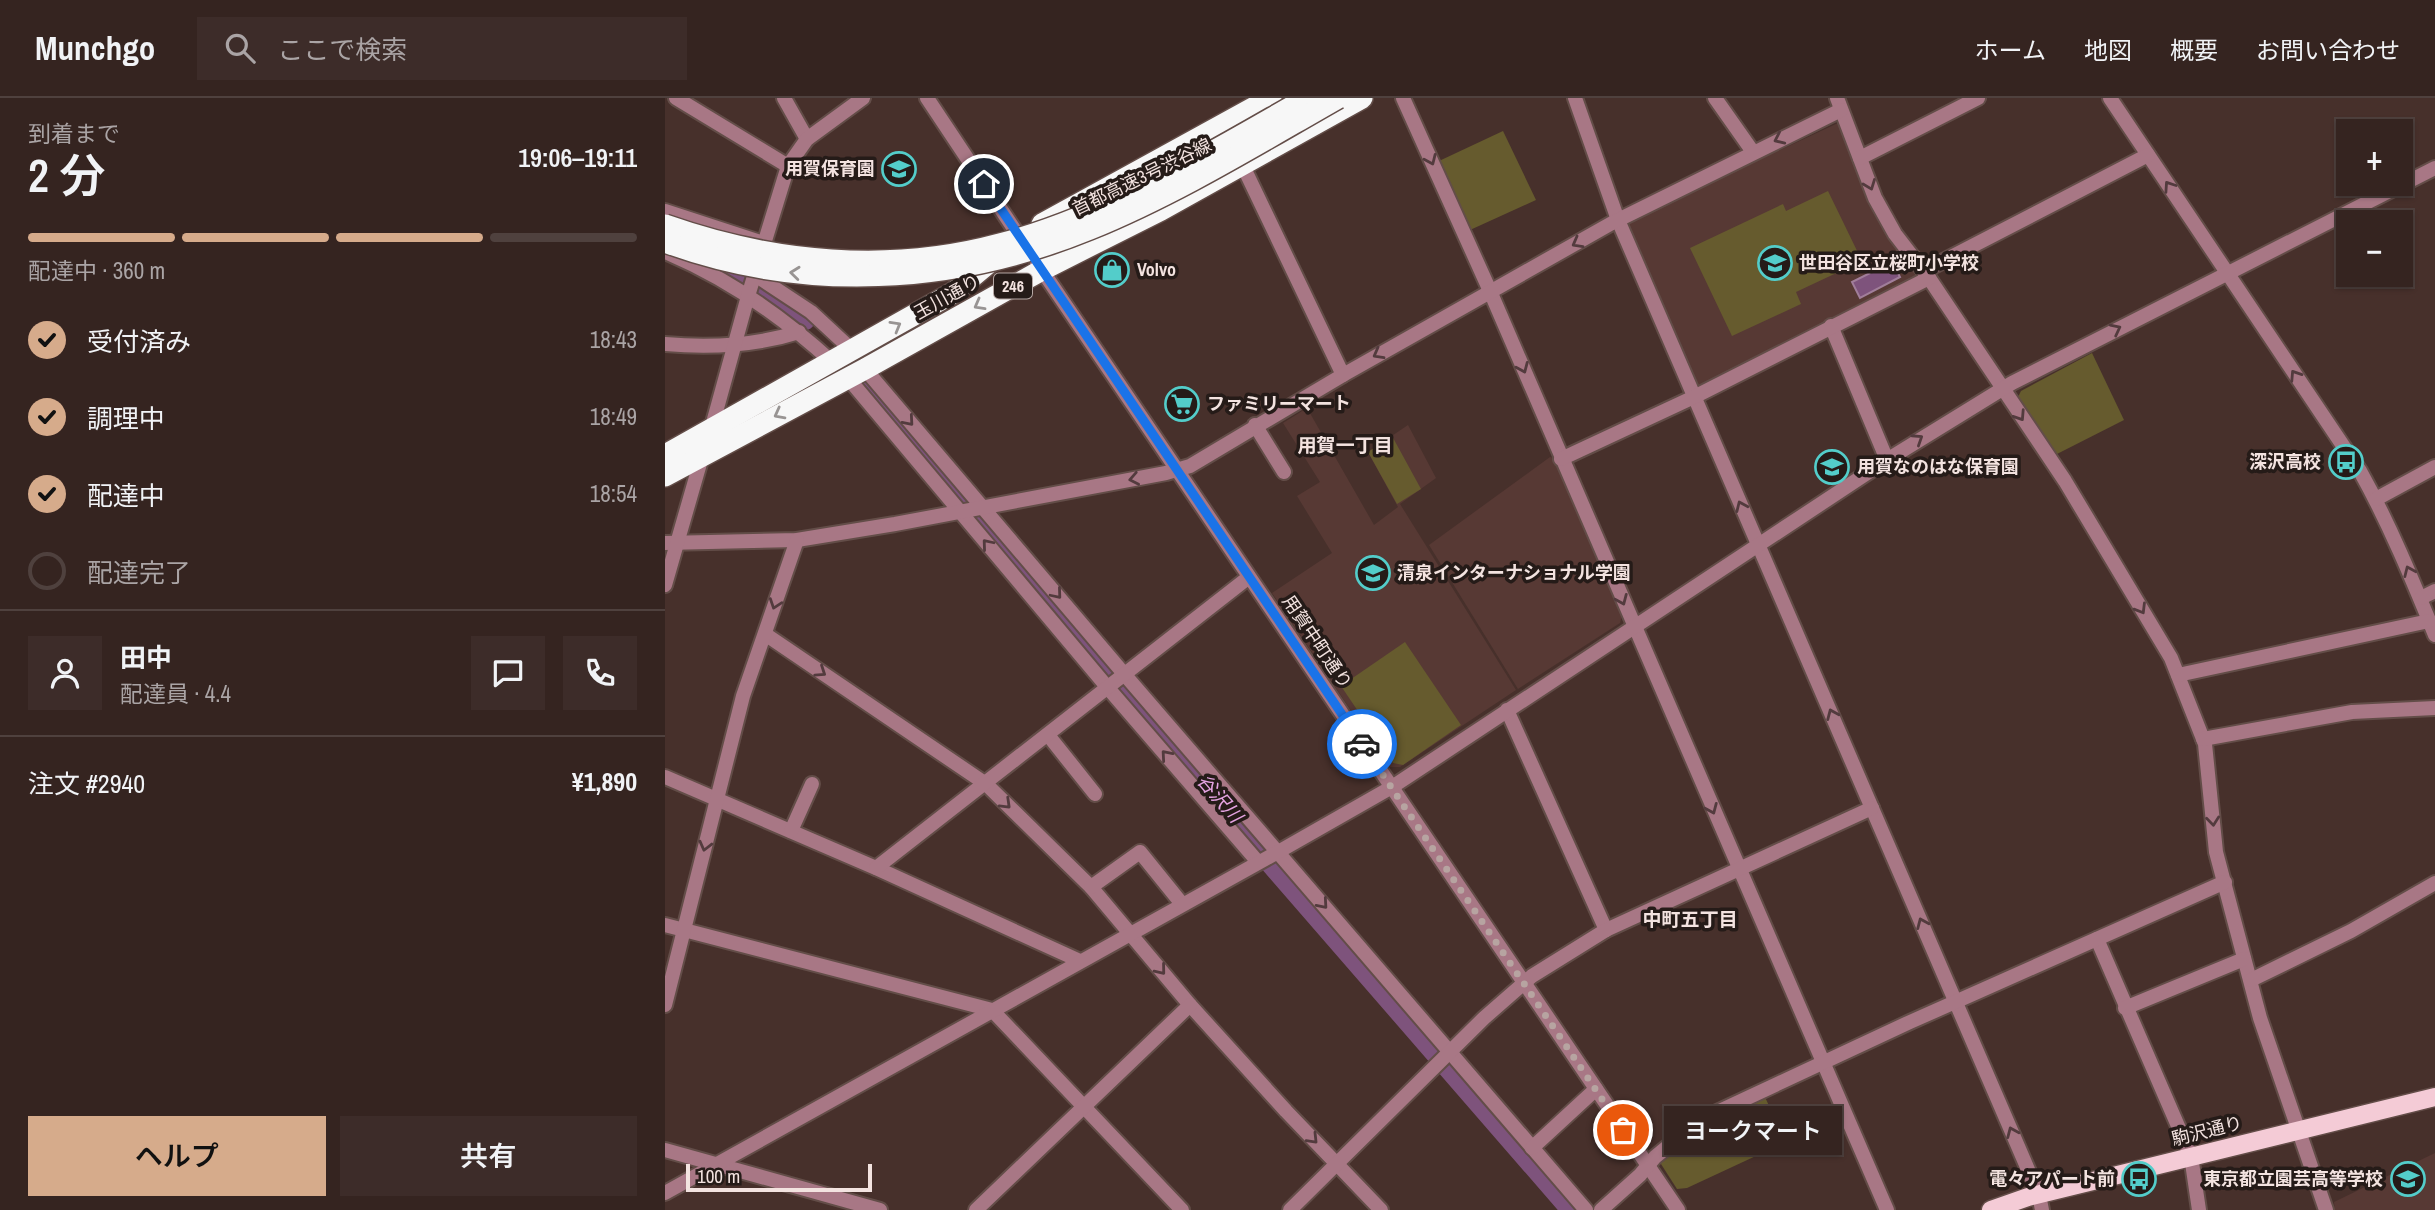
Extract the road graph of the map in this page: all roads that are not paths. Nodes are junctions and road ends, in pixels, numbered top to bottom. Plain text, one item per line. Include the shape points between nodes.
1 (676, 98) edge
2 (784, 98) edge
3 (863, 98) edge
4 (926, 98) edge
5 (1271, 98) edge
6 (1307, 98) edge
7 (1339, 98) edge
8 (1362, 98) edge
9 (1403, 98) edge
10 (1575, 98) edge
11 (1715, 98) edge
12 (1978, 98) edge
13 (2110, 98) edge
14 (1839, 104) edge
15 (1243, 105) edge
16 (807, 139) junction
17 (1753, 152) junction
18 (2148, 155) junction
19 (1860, 158) junction
20 (788, 166) junction
21 (1243, 166) junction
22 (2435, 168) edge
23 (665, 211) edge
24 (1618, 220) junction
25 (665, 225) edge
26 (1016, 232) junction
27 (665, 242) edge
28 (765, 243) junction
29 (665, 252) edge
30 (1042, 270) junction
31 (2226, 273) junction
32 (755, 275) junction
33 (1926, 275) junction
34 (1490, 291) junction
35 (748, 296) junction
36 (1831, 326) junction
37 (799, 331) junction
38 (665, 344) edge
39 (736, 346) junction
40 (853, 351) junction
41 (832, 362) junction
42 (857, 374) junction
43 (1343, 374) junction
44 (2003, 388) junction
45 (1694, 397) junction
46 (1255, 425) junction
47 (711, 429) junction
48 (703, 454) junction
49 (665, 455) edge
50 (1561, 458) junction
51 (1887, 460) junction
52 (2435, 467) edge
53 (1178, 470) junction
54 (1284, 472) dead end
55 (665, 476) edge
56 (2376, 499) junction
57 (983, 507) junction
58 (960, 512) junction
59 (797, 540) junction
60 (671, 543) edge
61 (1759, 545) junction
62 (1249, 577) junction
63 (665, 586) edge
64 (2435, 591) edge
65 (2421, 598) junction
66 (1634, 627) junction
67 (2432, 628) edge
68 (765, 634) junction
69 (1125, 675) junction
70 (2178, 675) junction
71 (1108, 688) junction
72 (2435, 708) edge
73 (1507, 710) junction
74 (1048, 735) junction
75 (2203, 739) junction
76 (665, 777) edge
77 (812, 784) dead end
78 (986, 784) junction
79 (1392, 787) junction
80 (1095, 794) dead end
81 (717, 799) junction
82 (1872, 808) junction
83 (791, 831) junction
84 (1278, 852) junction
85 (1259, 862) junction
86 (876, 868) junction
87 (1737, 868) junction
88 (2225, 882) junction
89 (2435, 883) edge
90 (1091, 887) junction
91 (1182, 904) junction
92 (665, 925) edge
93 (684, 930) junction
94 (1606, 930) junction
95 (1131, 933) junction
96 (2097, 939) junction
97 (2244, 958) junction
98 (1080, 961) junction
99 (2251, 979) junction
100 (1524, 982) junction
101 (1956, 1002) junction
102 (665, 1005) edge
103 (1190, 1005) junction
104 (2125, 1008) junction
105 (992, 1010) junction
106 (1452, 1052) junction
107 (1822, 1063) junction
108 (1596, 1089) junction
109 (2435, 1097) edge
110 (1084, 1107) junction
111 (2300, 1130) junction
112 (1532, 1148) junction
113 (665, 1150) edge
114 (2191, 1156) junction
115 (1651, 1161) junction
116 (717, 1164) junction
117 (1336, 1164) junction
118 (665, 1193) edge
119 (2040, 1202) edge
120 (880, 1210) edge
121 (976, 1210) edge
122 (1182, 1210) edge
123 (1290, 1210) edge
124 (1381, 1210) edge
125 (1586, 1210) edge
126 (1601, 1210) edge
127 (1678, 1210) edge
128 (1887, 1210) edge
129 (1991, 1210) edge
130 (2199, 1210) edge
131 (2326, 1210) edge

1 - 20 street
2 - 16 street
3 - 16 street
4 - 26 street, 用賀中町通り
5 - 15 highway, 玉川通り / 246
6 - 25 highway, 首都高速3号渋谷線, bridge via 1112,203 976,250 886,261 817,260 755,251
7 -> 27 highway, 首都高速3号渋谷線, bridge via 1118,217 1045,246 978,265 918,274 817,276 743,265
8 - 21 highway, 玉川通り / 246
9 -> 34 street
10 - 24 street
11 - 17 street
12 - 19 street
13 - 18 street
14 -> 17 street
14 - 19 street
15 - 26 highway, 玉川通り / 246
16 - 20 street
17 - 24 street
31 -> 18 street
18 - 33 street
19 -> 33 street via 1895,234
20 - 28 street
21 - 30 highway, 玉川通り / 246
21 - 43 street
22 - 31 street
23 - 28 street
24 -> 34 street
24 - 45 street
26 - 28 street via 906,249 821,250
26 - 30 street, 用賀中町通り
40 -> 26 highway, 玉川通り / 246 via 953,293
28 - 32 street
29 - 35 street
30 -> 42 highway, 玉川通り / 246
30 - 53 street, 用賀中町通り
44 -> 31 street
56 -> 31 street
32 - 35 street
32 - 40 street via 811,312
33 - 36 street
33 - 44 street
34 -> 43 street
34 -> 50 street
35 - 37 street
35 - 39 street
36 - 45 street
36 - 51 street
37 - 39 street
37 - 41 street
38 - 39 street
39 - 47 street
40 - 41 highway, 玉川通り / 246
41 - 47 highway, 玉川通り / 246
42 -> 48 highway, 玉川通り / 246
42 -> 57 street
42 - 58 street
43 - 46 street
51 -> 44 street
44 -> 70 street via 2067,483
45 - 50 street
61 -> 45 street
46 - 53 street
46 - 54 street
47 - 48 street
47 - 49 highway, 玉川通り / 246
48 - 55 highway, 玉川通り / 246
48 - 60 street
50 -> 66 street
51 - 61 street
52 - 56 street
53 -> 57 street
53 - 62 street, 用賀中町通り
65 -> 56 street
57 - 58 street
57 -> 69 street
58 - 59 street
71 -> 58 street
59 - 60 street
59 -> 68 street
60 - 63 street
61 - 66 street
82 -> 61 street
62 - 69 street
62 - 79 street, 用賀中町通り
64 - 65 street
65 - 67 street
66 - 73 street
66 -> 87 street
67 - 70 street
68 -> 78 street
68 - 81 street via 743,696
69 - 71 street
69 - 84 street
70 - 75 street
71 - 74 street
85 -> 71 street
72 - 75 street via 2352,712
73 - 79 street
73 - 94 street
74 - 78 street
74 - 80 street
75 -> 88 street
76 - 81 street
77 - 83 street
78 - 86 street
78 -> 90 street
79 - 84 street
79 - 100 street, 用賀中町通り
81 - 83 street
81 -> 93 street
82 - 87 street
101 -> 82 street
83 - 86 street
84 - 85 street
84 -> 106 street
85 - 91 street
86 - 98 street
87 - 94 street
87 - 107 street
88 - 96 street
88 - 97 street
89 - 99 street
90 - 91 street via 1139,852
90 - 95 street
91 - 95 street
92 - 93 street
93 - 102 street
93 - 105 street
94 - 100 street
95 - 98 street
95 -> 103 street
96 - 101 street
96 - 104 street
97 - 99 street
97 - 104 street
98 - 105 street
99 - 111 street
100 - 106 street
100 - 108 street, 用賀中町通り
101 - 107 street
119 -> 101 street
103 - 110 street
103 -> 117 street
104 - 114 street
105 - 110 street
105 - 116 street
106 - 112 street
106 - 117 street
107 - 115 street via 1700,1120
107 - 128 street
108 - 112 street
108 - 115 street, 用賀中町通り
109 - 111 main road, 駒沢通り
110 - 121 street
110 - 122 street
111 - 114 main road, 駒沢通り
111 - 131 street
112 - 125 street
113 - 116 street
114 - 119 main road, 駒沢通り
114 - 130 street
115 - 126 street
115 - 127 street, 用賀中町通り
116 - 118 street
116 - 120 street
117 - 123 street
117 - 124 street
119 - 129 main road, 駒沢通り

